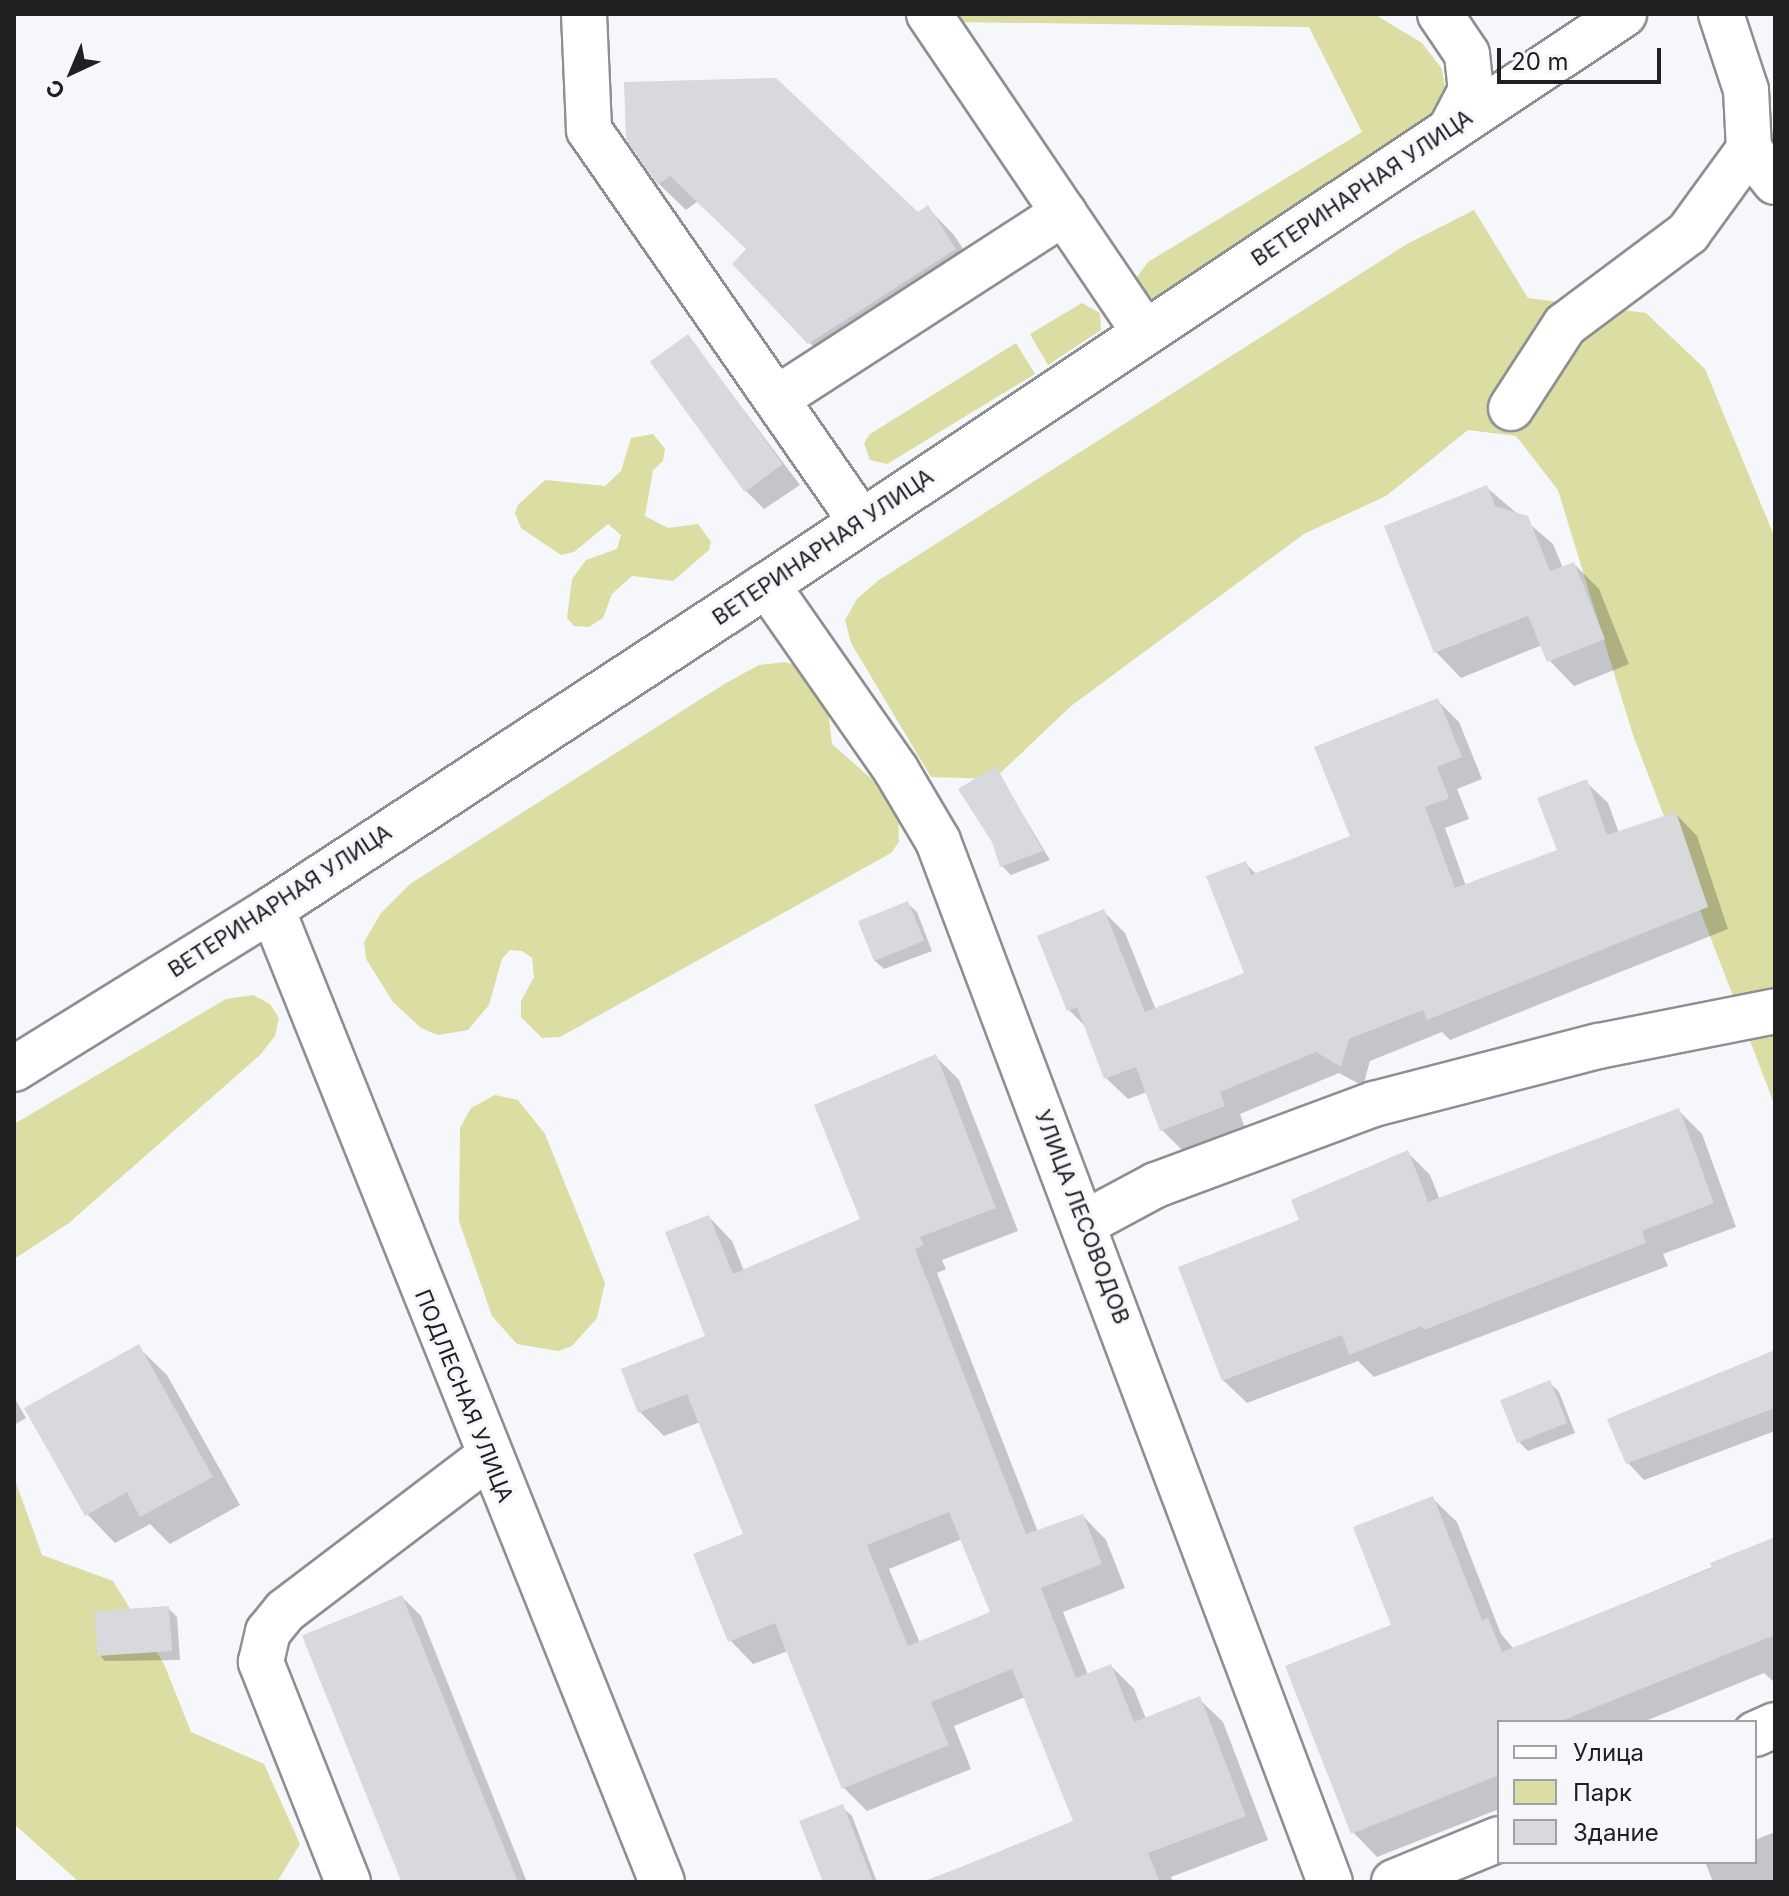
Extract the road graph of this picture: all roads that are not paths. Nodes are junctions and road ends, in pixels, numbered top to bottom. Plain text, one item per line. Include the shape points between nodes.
1 (584, 14) edge
2 (929, 14) edge
3 (1440, 14) edge
4 (1624, 14) edge
5 (1721, 14) edge
6 (1450, 130) junction
7 (1762, 166) edge
8 (1064, 213) junction
9 (1145, 333) junction
10 (776, 399) junction
11 (1511, 408) dead end
12 (861, 522) junction
13 (767, 585) junction
14 (272, 909) junction
15 (1775, 1011) edge
16 (14, 1069) edge
17 (1085, 1223) junction
18 (488, 1457) junction
19 (1497, 1840) edge
20 (661, 1881) edge
21 (348, 1882) edge
22 (1330, 1882) edge
23 (1394, 1882) edge

1 - 10 street via 589,130
2 - 8 street
3 - 6 street via 1467,54 1471,90
4 - 6 street, ВЕТЕРИНАРНАЯ УЛИЦА
5 - 7 street via 1746,90
6 - 9 street, ВЕТЕРИНАРНАЯ УЛИЦА
7 - 11 street via 1688,233 1565,325
8 - 9 street
8 - 10 street
9 - 12 street, ВЕТЕРИНАРНАЯ УЛИЦА
10 - 12 street
12 - 13 street, ВЕТЕРИНАРНАЯ УЛИЦА
13 - 14 street, ВЕТЕРИНАРНАЯ УЛИЦА
13 - 17 street, УЛИЦА ЛЕСОВОДОВ via 896,770 938,841
14 - 16 street, ВЕТЕРИНАРНАЯ УЛИЦА
14 - 18 street, ПОДЛЕСНАЯ УЛИЦА
15 - 17 street via 1599,1046 1374,1104 1156,1185
17 - 22 street, УЛИЦА ЛЕСОВОДОВ
18 - 20 street, ПОДЛЕСНАЯ УЛИЦА
18 - 21 street via 285,1611 268,1632 261,1662
19 - 23 street

